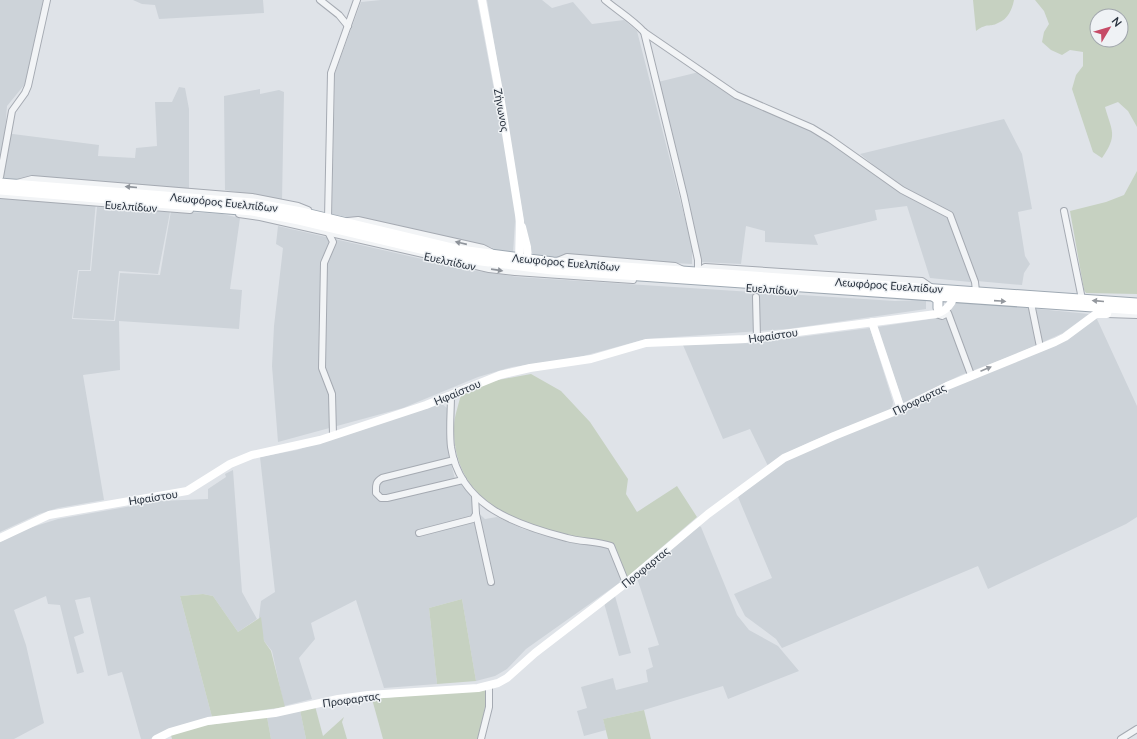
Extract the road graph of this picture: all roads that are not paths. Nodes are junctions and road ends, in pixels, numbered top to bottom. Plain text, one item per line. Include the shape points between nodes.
1 (47, 0) edge
2 (320, 0) edge
3 (357, 0) edge
4 (482, 0) edge
5 (605, 0) edge
6 (348, 26) junction
7 (644, 32) junction
8 (0, 177) edge
9 (0, 183) edge
10 (0, 190) edge
11 (16, 191) junction
12 (0, 195) edge
13 (198, 208) junction
14 (1064, 211) dead end
15 (328, 218) junction
16 (328, 232) junction
17 (411, 249) junction
18 (524, 263) junction
19 (626, 271) junction
20 (698, 272) junction
21 (578, 274) junction
22 (976, 291) junction
23 (933, 292) junction
24 (952, 294) junction
25 (756, 297) dead end
26 (1082, 299) junction
27 (1031, 303) junction
28 (1137, 303) edge
29 (1137, 310) edge
30 (935, 312) junction
31 (1108, 312) junction
32 (1137, 315) edge
33 (872, 322) junction
34 (757, 338) junction
35 (1040, 347) junction
36 (971, 376) junction
37 (452, 395) junction
38 (901, 409) junction
39 (333, 435) junction
40 (454, 460) junction
41 (463, 480) junction
42 (475, 496) junction
43 (476, 514) junction
44 (419, 533) dead end
45 (0, 538) edge
46 (491, 582) dead end
47 (626, 583) junction
48 (489, 686) junction
49 (1137, 729) edge
50 (156, 739) edge
51 (481, 739) edge
52 (1121, 739) edge

1 - 8 street via 26,93 12,111
2 - 6 street
3 - 6 street
4 - 18 street, Ζήνωνος via 501,102
5 - 7 street via 633,20
6 - 15 street via 331,73
7 - 20 street via 698,260
7 - 22 street via 736,95 812,128 902,190 950,215
9 - 11 main road, Λεωφόρος Ευελπίδων
10 - 11 main road, Λεωφόρος Ευελπίδων
11 - 12 street
11 - 13 main road, Λεωφόρος Ευελπίδων via 118,203
15 -> 11 main road, Λεωφόρος Ευελπίδων via 253,203 184,194
13 - 16 street, Ευελπίδων via 260,217
13 - 17 main road, Λεωφόρος Ευελπίδων via 275,214
14 - 26 street
18 -> 15 main road, Λεωφόρος Ευελπίδων via 436,245
16 - 17 street, Ευελπίδων
16 - 39 street via 333,242 324,263 322,368 332,394
17 - 18 main road, Λεωφόρος Ευελπίδων via 479,261
17 -> 21 street, Ευελπίδων via 489,269
18 - 19 main road, Λεωφόρος Ευελπίδων via 553,262
18 - 21 main road, Λεωφόρος Ευελπίδων
19 - 20 main road, Λεωφόρος Ευελπίδων
19 - 21 main road, Λεωφόρος Ευελπίδων
19 - 23 main road, Λεωφόρος Ευελπίδων via 709,283 780,288 903,294
20 - 23 main road, Λεωφόρος Ευελπίδων
22 - 24 main road, Λεωφόρος Ευελπίδων
22 - 26 main road, Λεωφόρος Ευελπίδων
23 - 24 main road, Λεωφόρος Ευελπίδων
23 - 30 main road via 938,300
24 -> 27 main road, Λεωφόρος Ευελπίδων
24 - 30 street
25 - 34 street
28 -> 26 main road, Λεωφόρος Ευελπίδων
27 - 31 main road, Λεωφόρος Ευελπίδων
27 - 35 street
29 - 31 main road, Λεωφόρος Ευελπίδων
30 - 33 street, Ηφαίστου
30 - 36 street via 942,316 948,313
31 - 32 street
31 - 35 street, Προφαρτας via 1096,314 1065,337
33 - 34 street, Ηφαίστου
33 - 38 street
34 - 37 street, Ηφαίστου via 646,343 596,358 500,375
36 -> 35 street, Προφαρτας
36 - 38 street, Προφαρτας
37 - 39 street, Ηφαίστου
37 - 40 street via 450,440
38 - 47 street, Προφαρτας via 784,458 708,514
39 - 45 street, Ηφαίστου via 301,445 252,455 230,464 185,492 49,515
40 - 41 street
40 - 41 street via 382,478 378,480 376,493 381,498 387,498
41 - 42 street
42 - 43 street
42 - 47 street via 508,519 529,528 581,542 611,546
43 - 44 street via 473,519 466,522
43 - 46 street
47 - 48 street, Προφαρτας via 535,653 507,678
48 - 50 street, Προφαρτας via 338,699 275,712 208,721 170,732
48 - 51 street via 490,707
49 - 52 street

